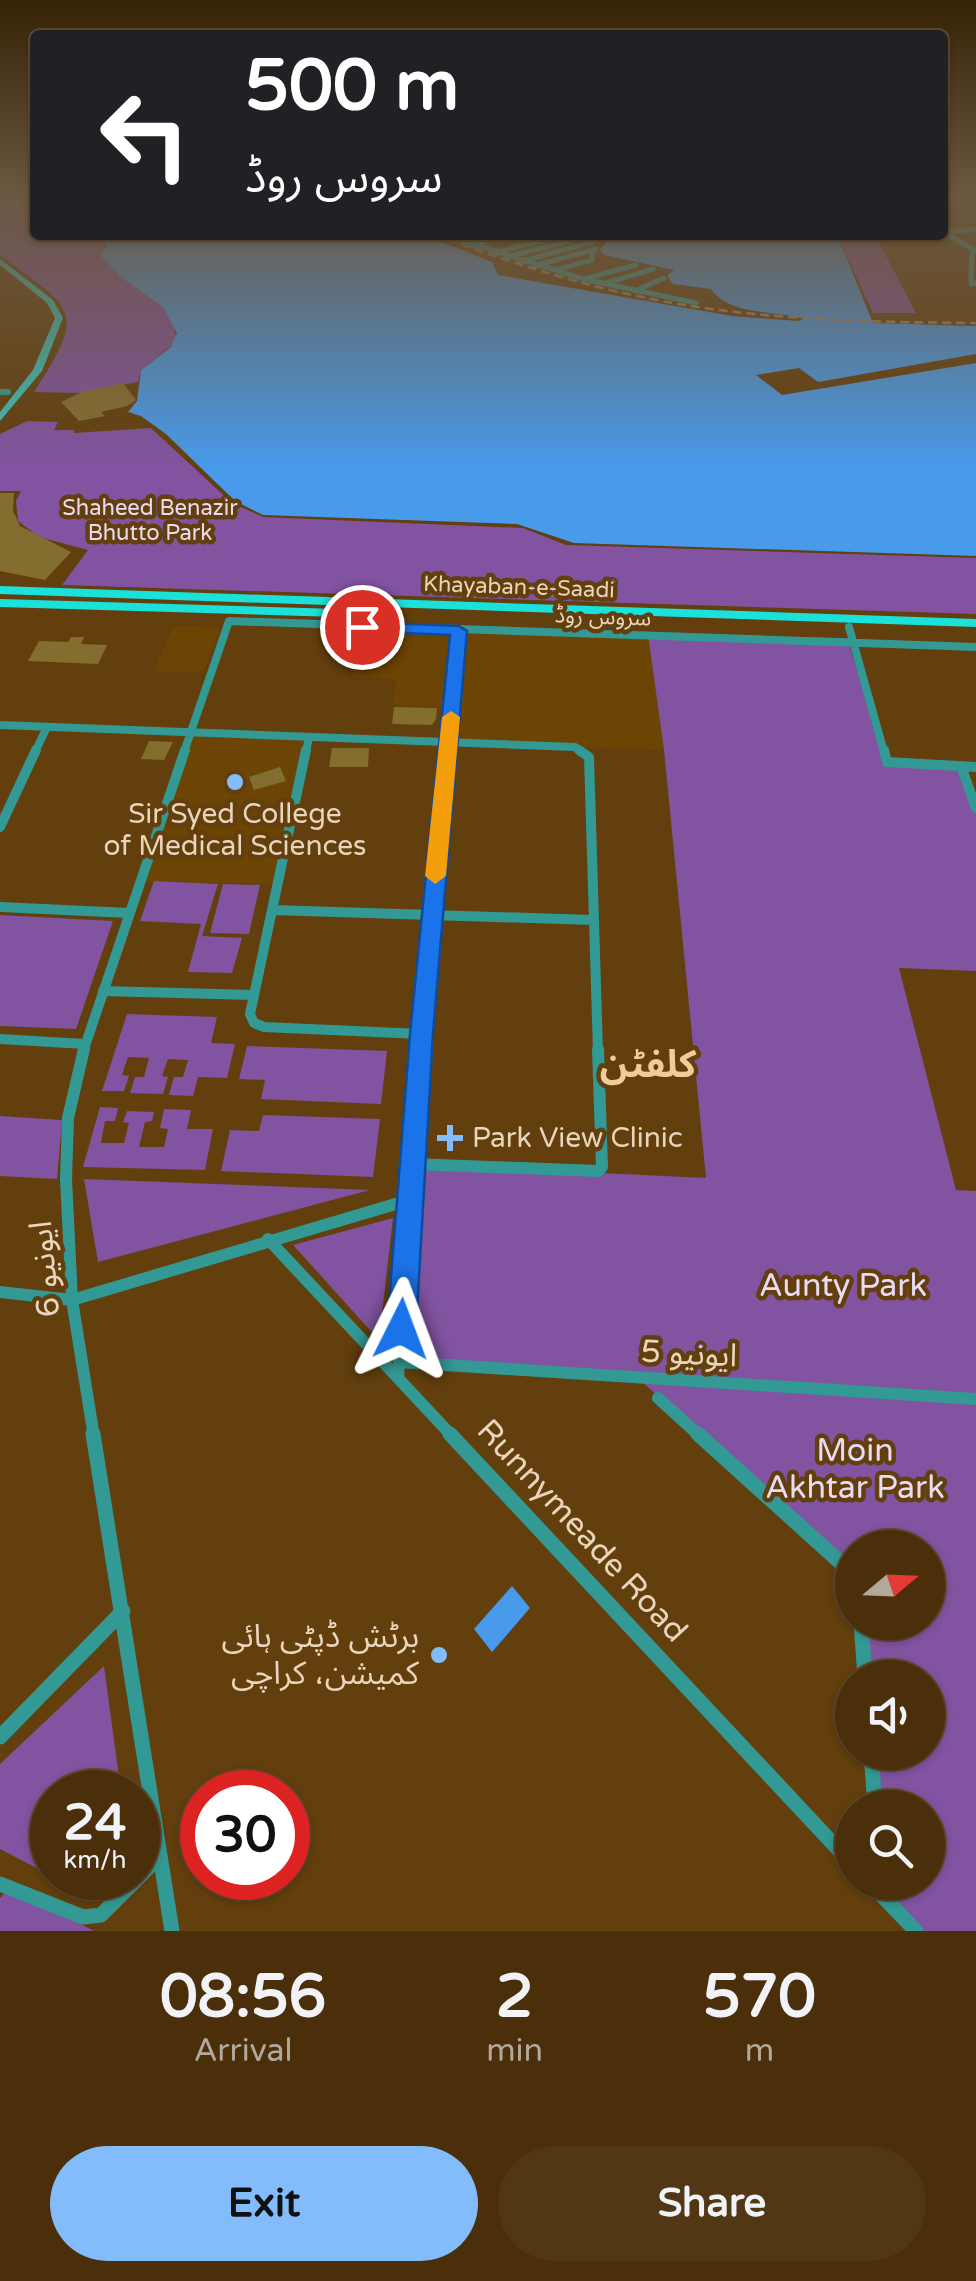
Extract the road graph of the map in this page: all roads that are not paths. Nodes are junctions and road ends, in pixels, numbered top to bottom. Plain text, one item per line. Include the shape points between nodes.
1 (19, 287) edge
2 (32, 287) edge
3 (614, 287) edge
4 (644, 287) edge
5 (634, 292) junction
6 (696, 303) dead end
7 (18, 384) edge
8 (0, 402) edge
9 (0, 418) edge
10 (0, 590) edge
11 (0, 603) edge
12 (229, 622) joint
13 (976, 623) edge
14 (849, 628) junction
15 (459, 631) junction
16 (976, 632) edge
17 (854, 643) junction
18 (976, 647) edge
19 (0, 726) edge
20 (48, 727) junction
21 (192, 731) junction
22 (309, 737) junction
23 (449, 742) junction
24 (961, 766) junction
25 (976, 767) edge
26 (976, 808) edge
27 (0, 827) edge
28 (0, 907) edge
29 (272, 910) junction
30 (129, 914) junction
31 (432, 914) junction
32 (593, 920) junction
33 (103, 991) junction
34 (254, 995) junction
35 (422, 1034) junction
36 (0, 1039) edge
37 (85, 1044) junction
38 (412, 1164) junction
39 (409, 1200) junction
40 (268, 1239) junction
41 (0, 1292) edge
42 (72, 1300) junction
43 (399, 1370) junction
44 (658, 1398) dead end
45 (976, 1399) edge
46 (835, 1557) edge
47 (123, 1612) junction
48 (0, 1736) edge
49 (146, 1770) edge
50 (835, 1845) edge
51 (160, 1863) edge
52 (0, 1884) edge
53 (30, 1896) edge
54 (41, 1900) edge
55 (116, 1900) edge
56 (889, 1900) edge
57 (172, 1931) edge
58 (916, 1931) edge

1 - 7 main road via 46,318
2 - 7 main road via 59,318 57,331
3 - 5 street
4 - 5 street
5 - 6 street
7 - 8 main road
7 - 9 main road
10 - 13 main road, Khayaban-e-Saadi
11 - 14 main road, Khayaban-e-Saadi
12 - 15 street, سروس روڈ
12 - 21 street, ایونیو 6
14 - 16 main road, Khayaban-e-Saadi
14 - 17 street
15 - 17 street, سروس روڈ
15 - 23 street
17 - 18 street, سروس روڈ
17 - 24 street via 886,762
19 - 20 street
20 - 21 street
20 - 27 street
21 - 22 street
21 - 30 street, ایونیو 6
22 - 23 street
22 - 29 street
23 - 31 street
23 - 32 street via 575,747 589,757
24 - 25 street
24 - 26 street
28 - 30 street
29 - 31 street
29 - 34 street
30 - 33 street, ایونیو 6
31 - 32 street
31 - 35 street
32 - 38 street via 602,1167
33 - 34 street
33 - 37 street, ایونیو 6
34 - 35 street via 250,1014 264,1027
35 - 38 street
36 - 37 street
37 - 42 street, ایونیو 6 via 68,1118
38 - 39 street
39 - 40 street
39 - 43 street
40 - 42 street
40 - 43 street, Runnymeade Road
41 - 42 street
42 - 47 street, ایونیو 6
43 - 45 street, ایونیو 5
43 - 50 street, Runnymeade Road
44 - 46 street
47 - 48 street
47 - 49 street, ایونیو 6
51 - 57 street, ایونیو 6
52 - 53 street
54 - 55 street via 84,1917 101,1915
56 - 58 street

